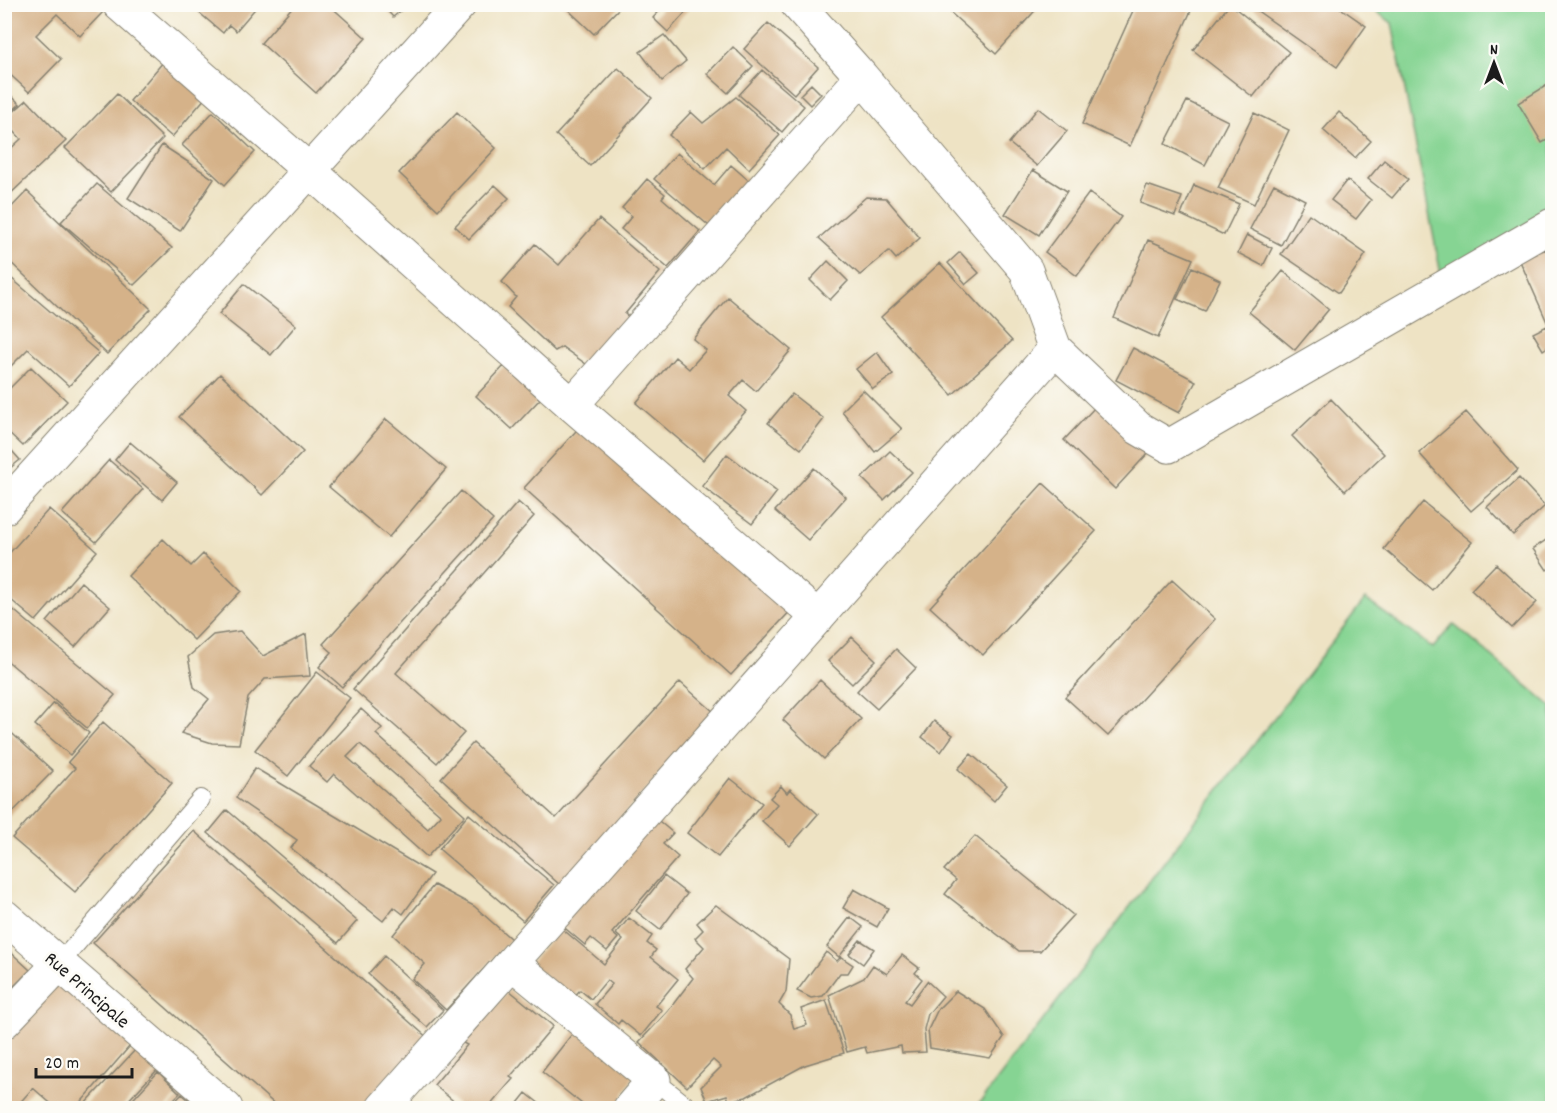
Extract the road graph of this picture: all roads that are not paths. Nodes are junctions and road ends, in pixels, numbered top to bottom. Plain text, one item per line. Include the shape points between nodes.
1 (119, 4) edge
2 (460, 4) edge
3 (797, 4) edge
4 (862, 77) junction
5 (310, 171) junction
6 (1552, 225) edge
7 (1055, 349) junction
8 (572, 405) junction
9 (4, 508) edge
10 (818, 617) junction
11 (201, 800) dead end
12 (4, 916) edge
13 (512, 963) junction
14 (59, 964) junction
15 (4, 1022) edge
16 (654, 1080) junction
17 (226, 1108) edge
18 (383, 1108) edge
19 (630, 1108) edge
20 (689, 1108) edge

1 - 5 street
2 - 5 street
3 - 4 street
4 - 7 street via 1026,270
4 - 8 street
5 - 8 street
5 - 9 street
6 - 7 street via 1169,446 1138,428
7 - 10 street
8 - 10 street
10 - 13 street
11 - 14 lane
12 - 14 street, Rue Principale
13 - 16 street
13 - 18 street
14 - 15 street
14 - 17 street, Rue Principale
16 - 19 street
16 - 20 lane

